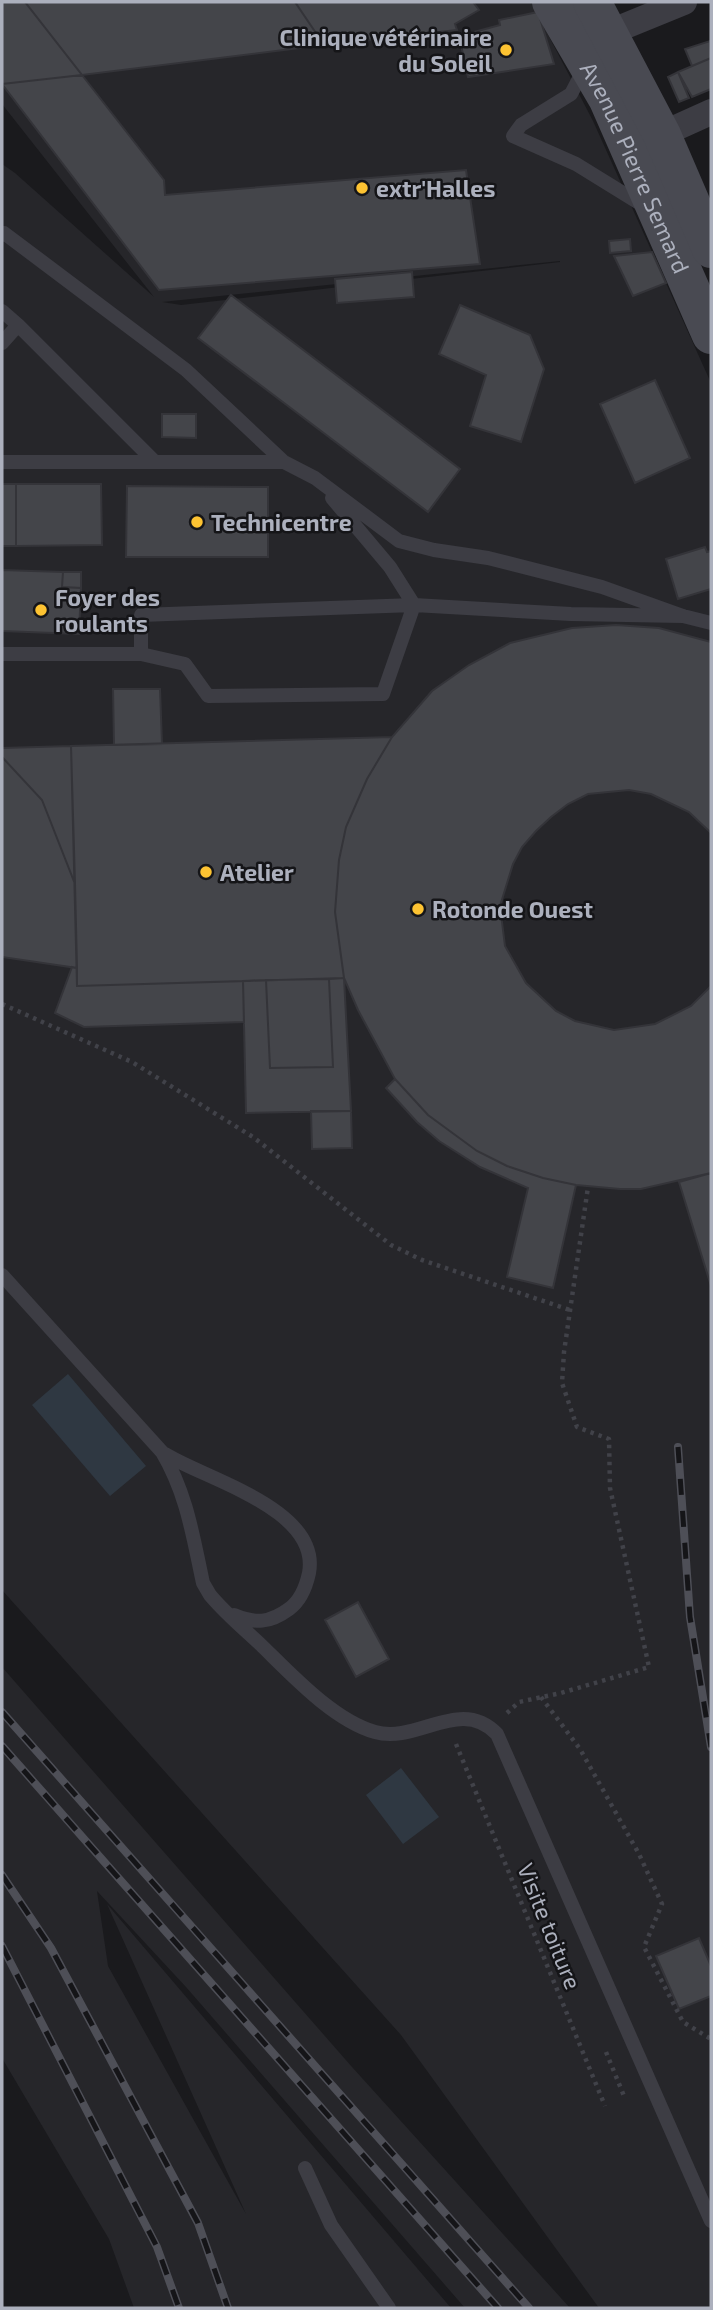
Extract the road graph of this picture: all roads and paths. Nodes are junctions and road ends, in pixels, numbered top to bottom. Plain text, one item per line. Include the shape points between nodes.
1 (551, 2) edge
2 (684, 2) edge
3 (596, 36) edge
4 (631, 108) dead end
5 (711, 112) edge
6 (646, 142) junction
7 (691, 232) edge
8 (2, 235) edge
9 (2, 311) edge
10 (18, 325) junction
11 (711, 335) edge
12 (2, 343) edge
13 (2, 461) edge
14 (155, 462) junction
15 (284, 462) junction
16 (315, 478) junction
17 (414, 605) junction
18 (682, 616) junction
19 (711, 623) edge
20 (2, 654) edge
21 (141, 654) junction
22 (2, 1004) edge
23 (588, 1187) dead end
24 (2, 1275) edge
25 (570, 1310) junction
26 (162, 1452) junction
27 (218, 1605) junction
28 (541, 1698) junction
29 (490, 1727) junction
30 (454, 1740) dead end
31 (711, 2039) edge
32 (605, 2106) dead end
33 (305, 2168) dead end
34 (711, 2221) edge
35 (389, 2308) edge

1 - 3 main road, Avenue Pierre Semard
2 - 3 street
3 - 4 lane, Avenue Pierre Semard
3 - 6 main road, Avenue Pierre Semard via 608,100
3 - 7 lane via 571,94 521,125 513,136 576,164
5 - 6 street
6 - 7 main road, Avenue Pierre Semard
7 - 11 main road, Avenue Pierre Semard
8 - 15 lane via 187,370
9 - 10 lane
10 - 12 lane
10 - 14 lane
13 - 14 lane
14 - 15 lane
15 - 16 lane
16 - 17 lane via 390,567
16 - 18 lane via 399,541 602,587
17 - 18 lane
17 - 21 lane via 141,615
17 - 21 lane via 383,694 208,696 185,664
18 - 19 lane
20 - 21 lane
22 - 25 path via 132,1062 253,1137 391,1245 422,1260
23 - 25 path
24 - 26 lane
25 - 28 path via 562,1383 577,1427 609,1440 610,1488 649,1667
26 - 27 lane via 183,1494 204,1583
26 - 27 lane via 280,1513 302,1539 308,1555 310,1568 302,1593 273,1620 246,1620
27 - 29 lane via 301,1683 362,1727 399,1735 466,1718
28 - 29 path via 519,1702
28 - 31 path via 580,1749 662,1904 643,1947 683,2022
29 - 34 lane via 502,1741
30 - 32 path, Visite toiture
33 - 35 lane via 331,2225

